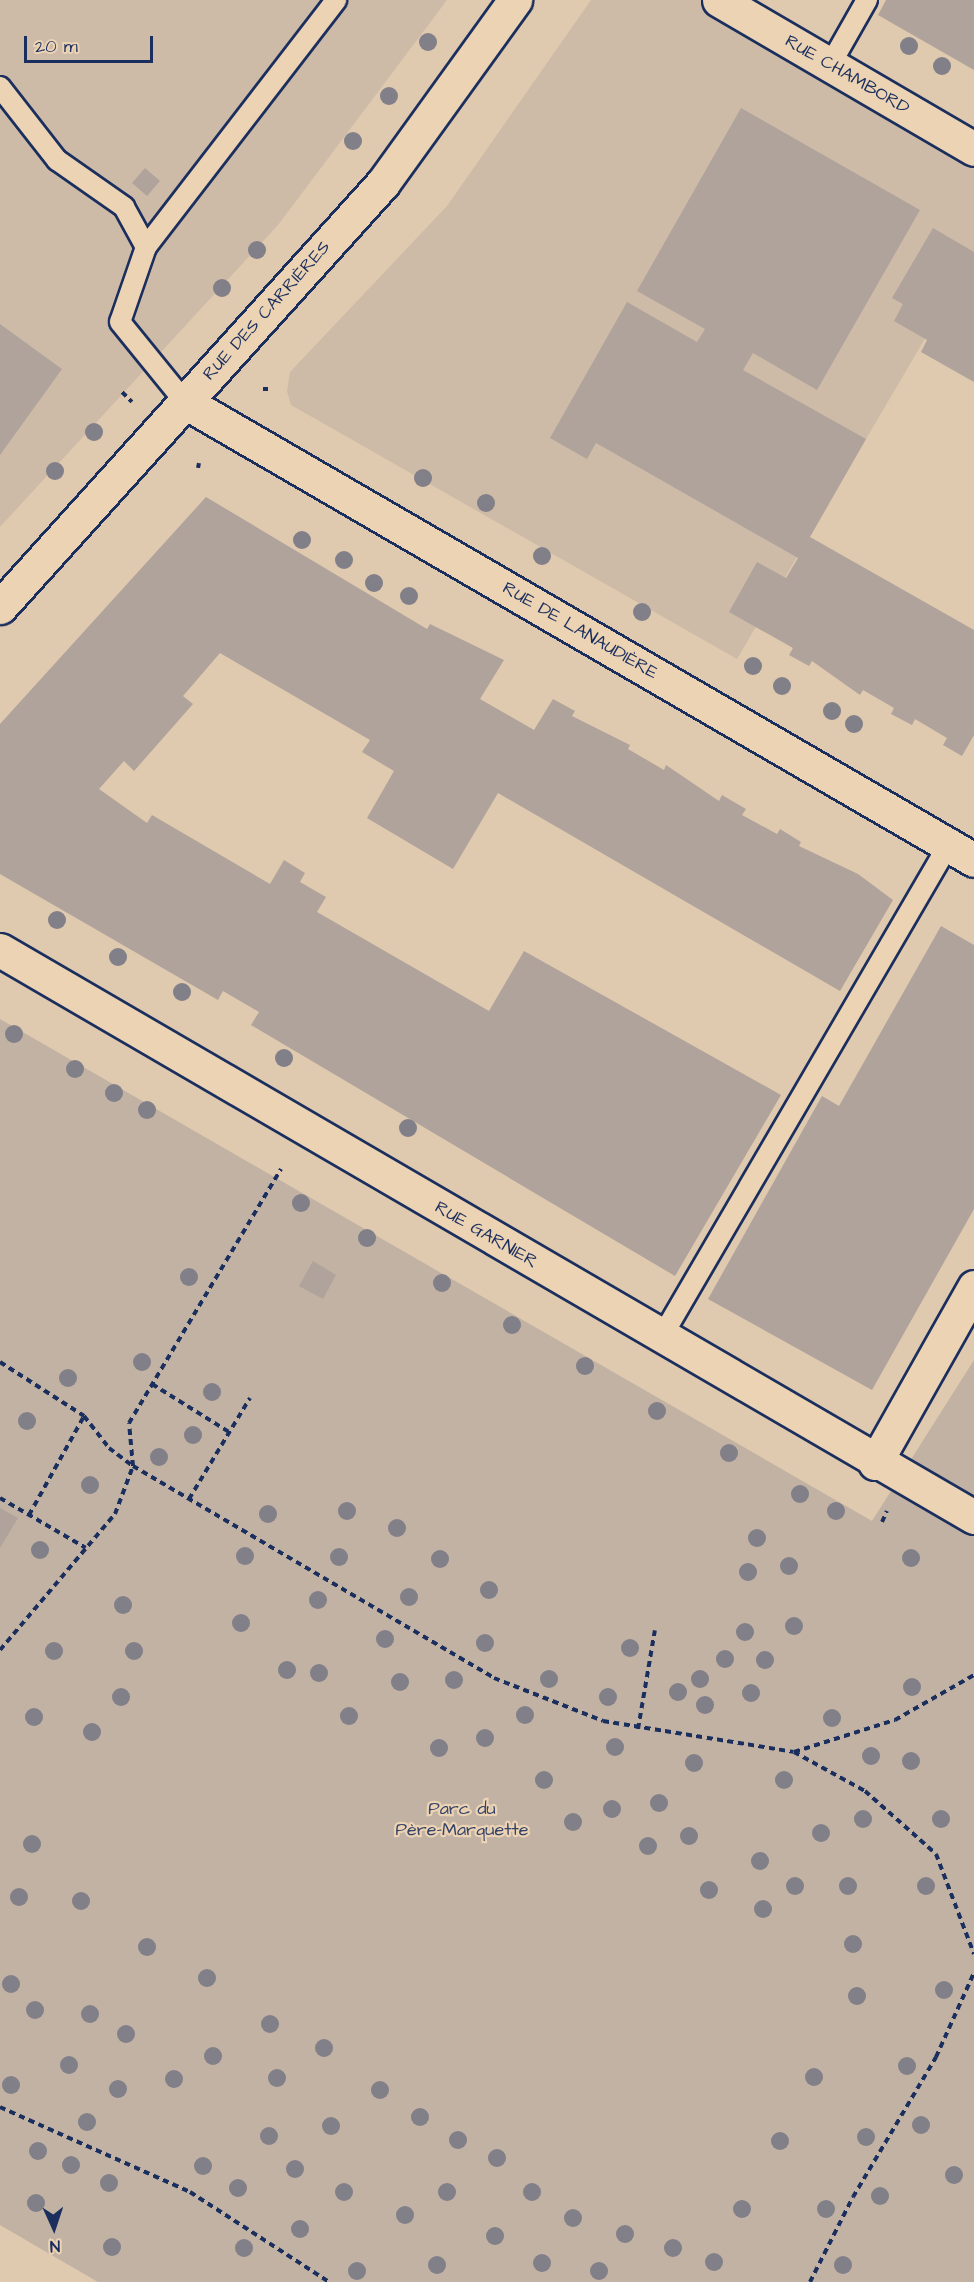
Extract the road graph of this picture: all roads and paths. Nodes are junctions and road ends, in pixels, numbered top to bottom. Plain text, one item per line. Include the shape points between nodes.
1 (336, 0) edge
2 (720, 0) edge
3 (867, 0) edge
4 (508, 2) edge
5 (830, 65) junction
6 (0, 87) edge
7 (974, 149) edge
8 (146, 247) junction
9 (122, 392) dead end
10 (133, 402) dead end
11 (185, 402) junction
12 (0, 607) edge
13 (961, 852) edge
14 (0, 950) edge
15 (281, 1169) dead end
16 (974, 1287) edge
17 (661, 1338) junction
18 (0, 1362) edge
19 (152, 1384) junction
20 (250, 1398) dead end
21 (84, 1416) junction
22 (229, 1432) junction
23 (874, 1463) junction
24 (133, 1466) junction
25 (0, 1498) edge
26 (189, 1499) junction
27 (29, 1515) junction
28 (974, 1517) edge
29 (86, 1548) junction
30 (655, 1630) dead end
31 (0, 1650) edge
32 (974, 1675) edge
33 (638, 1729) junction
34 (794, 1752) junction
35 (974, 1954) edge
36 (974, 1973) edge
37 (0, 2107) edge
38 (329, 2282) edge
39 (810, 2282) edge

1 - 8 lane
2 - 5 street, RUE CHAMBORD
3 - 5 lane
4 - 11 street, RUE DES CARRIÈRES via 383,183
5 - 7 street, RUE CHAMBORD
6 - 8 lane via 57,160 123,207
8 - 11 lane via 120,322
9 - 10 path
11 - 12 street, RUE DES CARRIÈRES
11 - 13 street, RUE DE LANAUDIÈRE
13 - 17 lane
14 - 17 street, RUE GARNIER
15 - 19 path
16 - 23 street
17 - 23 street, RUE GARNIER
18 - 21 path
19 - 22 path
19 - 24 path via 129,1423
20 - 22 path
21 - 24 path via 109,1448
21 - 27 path
22 - 26 path
23 - 28 street, RUE GARNIER
24 - 26 path
24 - 29 path via 115,1514
25 - 27 path
26 - 33 path via 494,1678 603,1721
27 - 29 path
29 - 31 path
30 - 33 path
32 - 34 path via 895,1720
33 - 34 path
34 - 35 path via 865,1791 936,1854
36 - 39 path via 936,2057 853,2197
37 - 38 path via 190,2192

